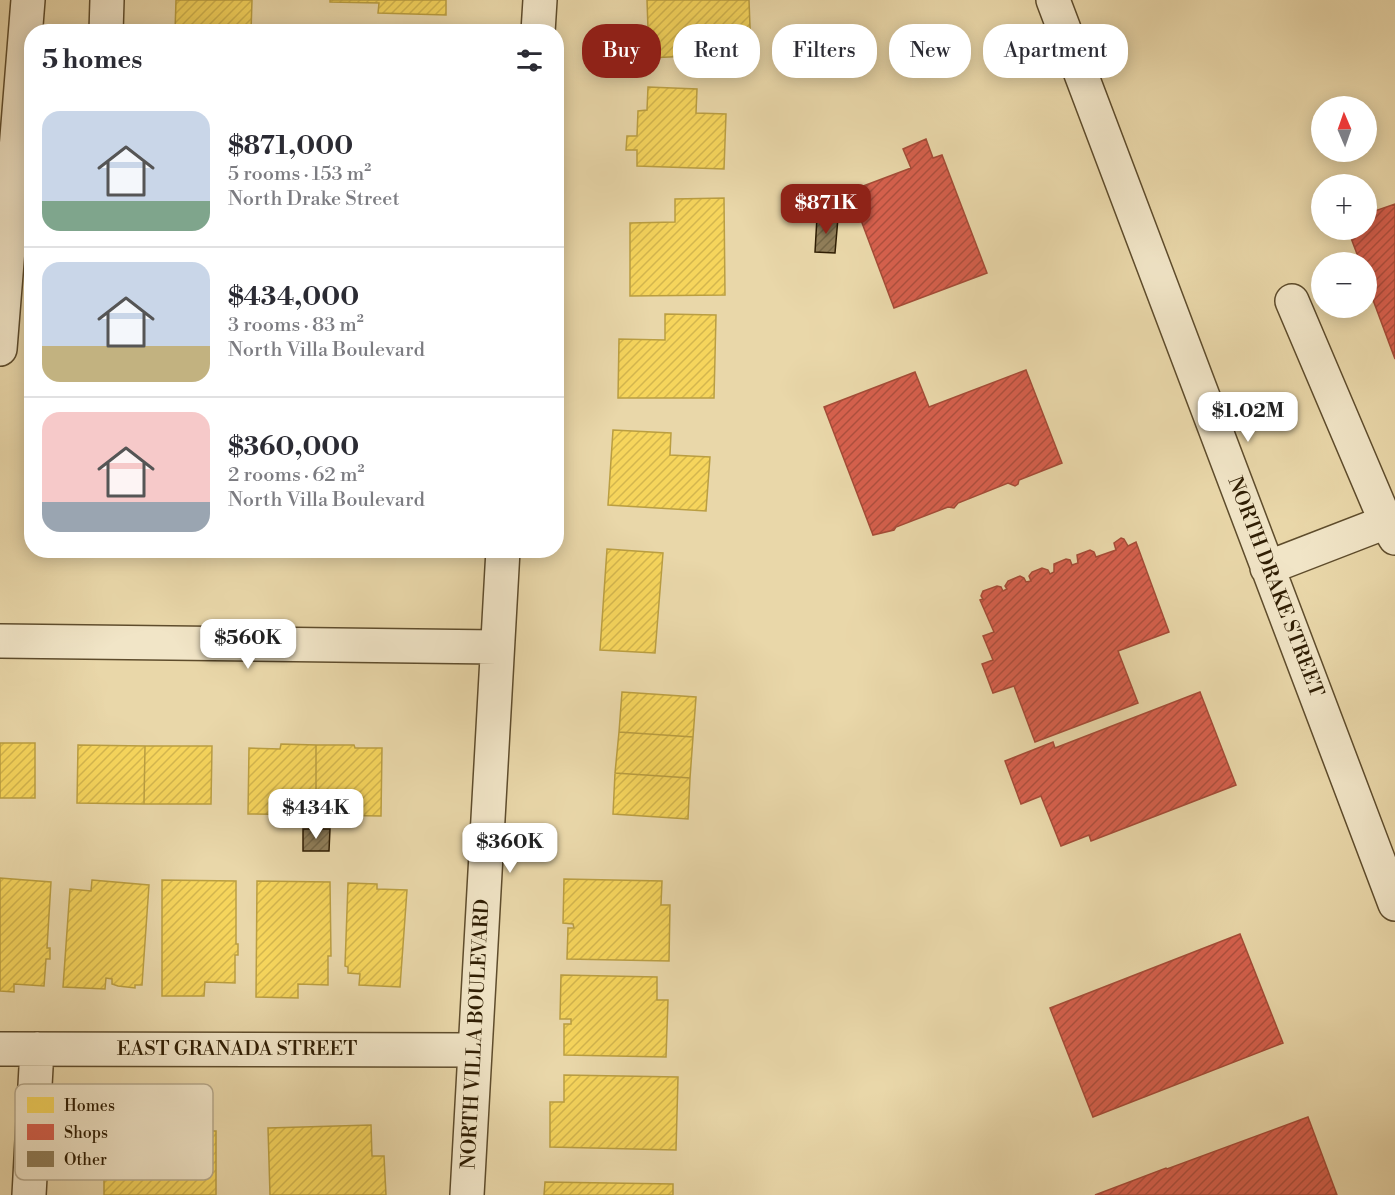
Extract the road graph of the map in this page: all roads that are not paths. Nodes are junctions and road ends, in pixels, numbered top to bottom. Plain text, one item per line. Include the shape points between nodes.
1 (28, 0) edge
2 (106, 0) edge
3 (540, 0) edge
4 (1053, 0) edge
5 (26, 24) edge
6 (106, 24) edge
7 (538, 24) edge
8 (24, 50) edge
9 (1293, 301) dead end
10 (0, 349) edge
11 (1390, 530) edge
12 (502, 558) edge
13 (1267, 568) junction
14 (0, 641) edge
15 (496, 647) junction
16 (1395, 904) edge
17 (0, 1049) edge
18 (37, 1049) junction
19 (474, 1050) junction
20 (35, 1084) edge
21 (30, 1180) edge
22 (29, 1195) edge
23 (467, 1195) edge

1 - 5 street
2 - 6 street
3 - 7 street
4 - 13 street, NORTH DRAKE STREET
8 - 10 street
9 - 11 street
11 - 13 street
12 - 15 street, NORTH VILLA BOULEVARD
13 - 16 street, NORTH DRAKE STREET
14 - 15 street
15 - 19 street, NORTH VILLA BOULEVARD
17 - 18 street, EAST GRANADA STREET
18 - 19 street, EAST GRANADA STREET
18 - 20 street
19 - 23 street, NORTH VILLA BOULEVARD
21 - 22 street

